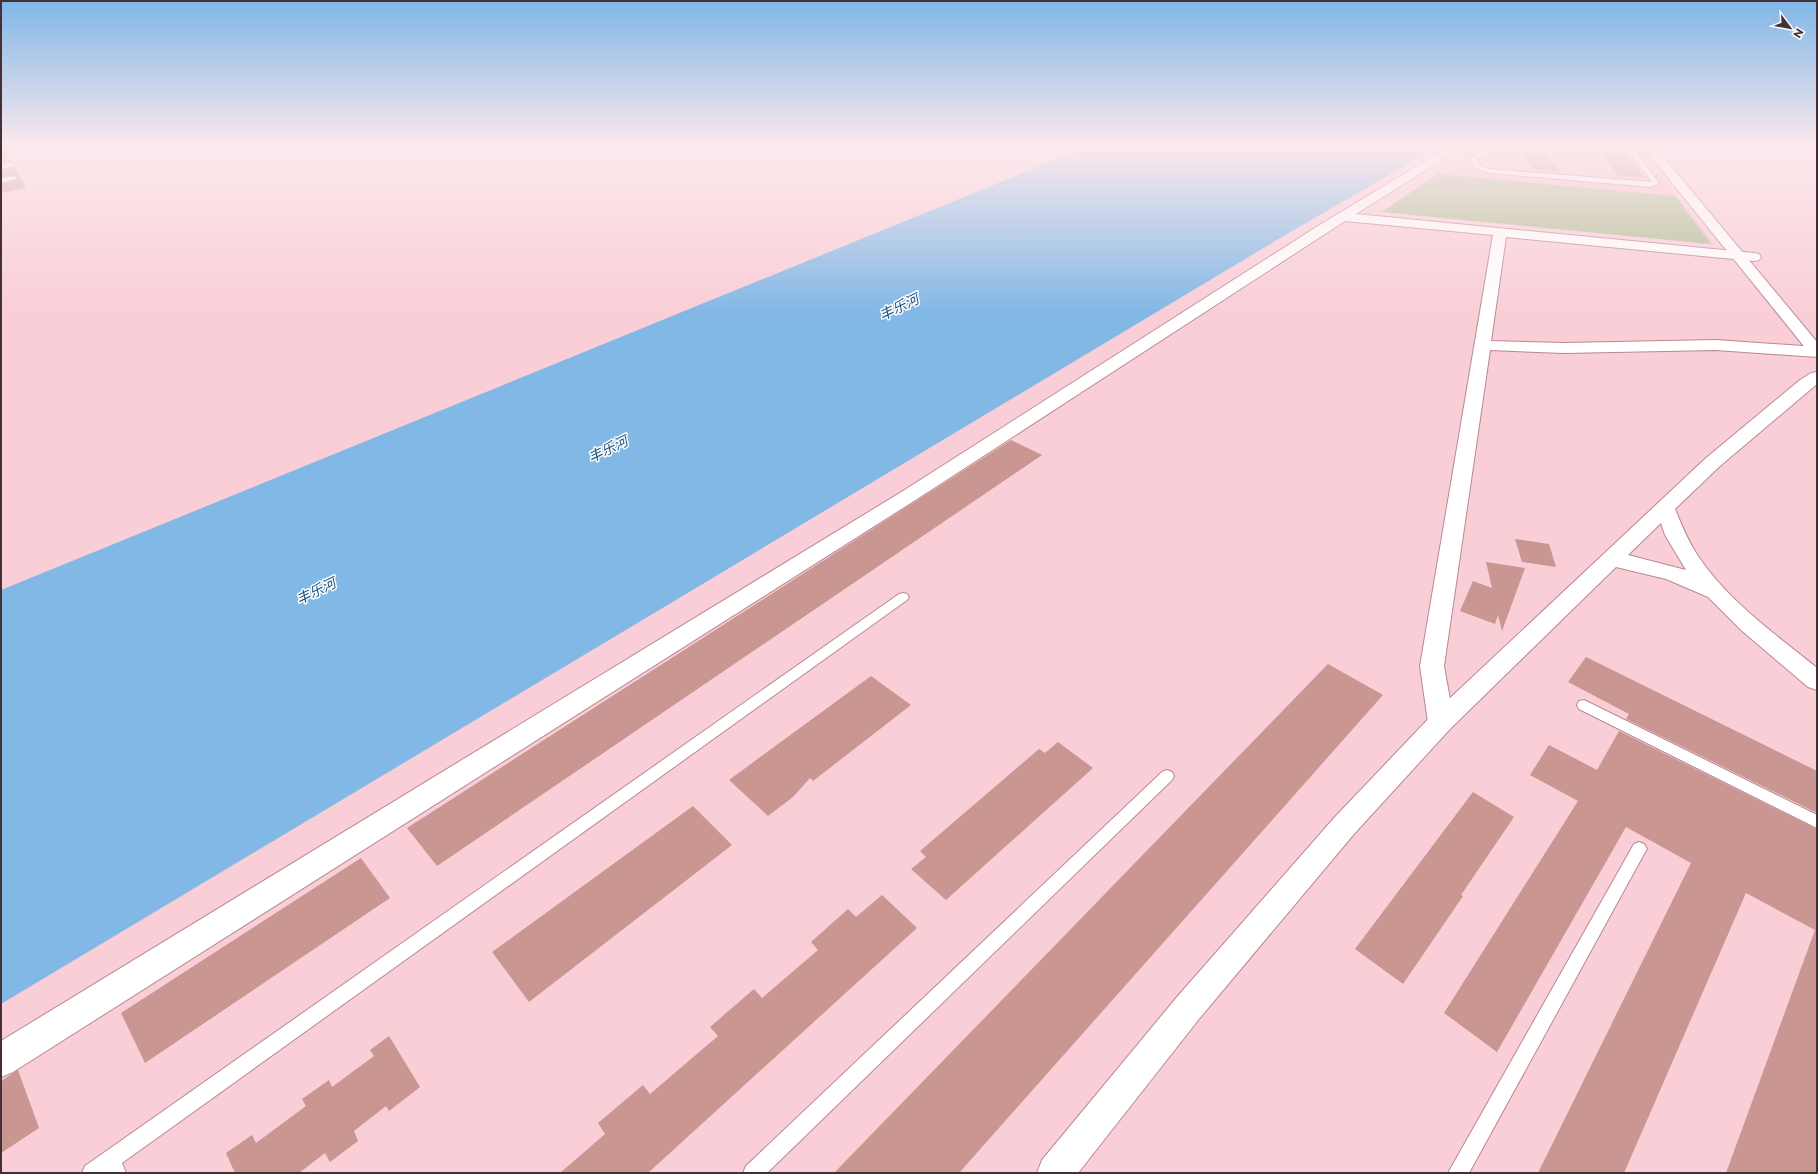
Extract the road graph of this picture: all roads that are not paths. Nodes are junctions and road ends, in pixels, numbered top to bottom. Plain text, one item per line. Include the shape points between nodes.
1 (1367, 203) edge
2 (1695, 203) edge
3 (1708, 203) edge
4 (1344, 217) junction
5 (1500, 232) junction
6 (1738, 256) junction
7 (1754, 257) junction
8 (1803, 314) dead end
9 (1482, 345) junction
10 (1817, 352) edge
11 (1817, 377) edge
12 (1665, 508) junction
13 (1611, 560) junction
14 (903, 597) dead end
15 (1720, 598) junction
16 (1817, 681) edge
17 (1584, 705) dead end
18 (1441, 722) junction
19 (1167, 776) dead end
20 (1817, 822) edge
21 (1640, 849) dead end
22 (1, 1060) edge
23 (113, 1166) edge
24 (92, 1173) edge
25 (754, 1173) edge
26 (1055, 1173) edge
27 (1458, 1173) edge

1 - 4 street
2 - 6 street
3 - 7 street
4 - 5 street
4 - 22 street via 910,495
5 - 6 street
5 - 9 street
6 - 7 street
6 - 10 street
7 - 8 street
9 - 10 street via 1582,349 1702,345
9 - 18 street via 1432,666
11 - 12 street via 1713,462
12 - 13 street
12 - 15 street via 1678,541
13 - 15 street via 1670,572 1694,582
13 - 18 street
14 - 23 lane
15 - 16 street
17 - 20 lane
18 - 26 street via 1344,826 1188,1008
19 - 25 lane
21 - 27 lane
23 - 24 lane

